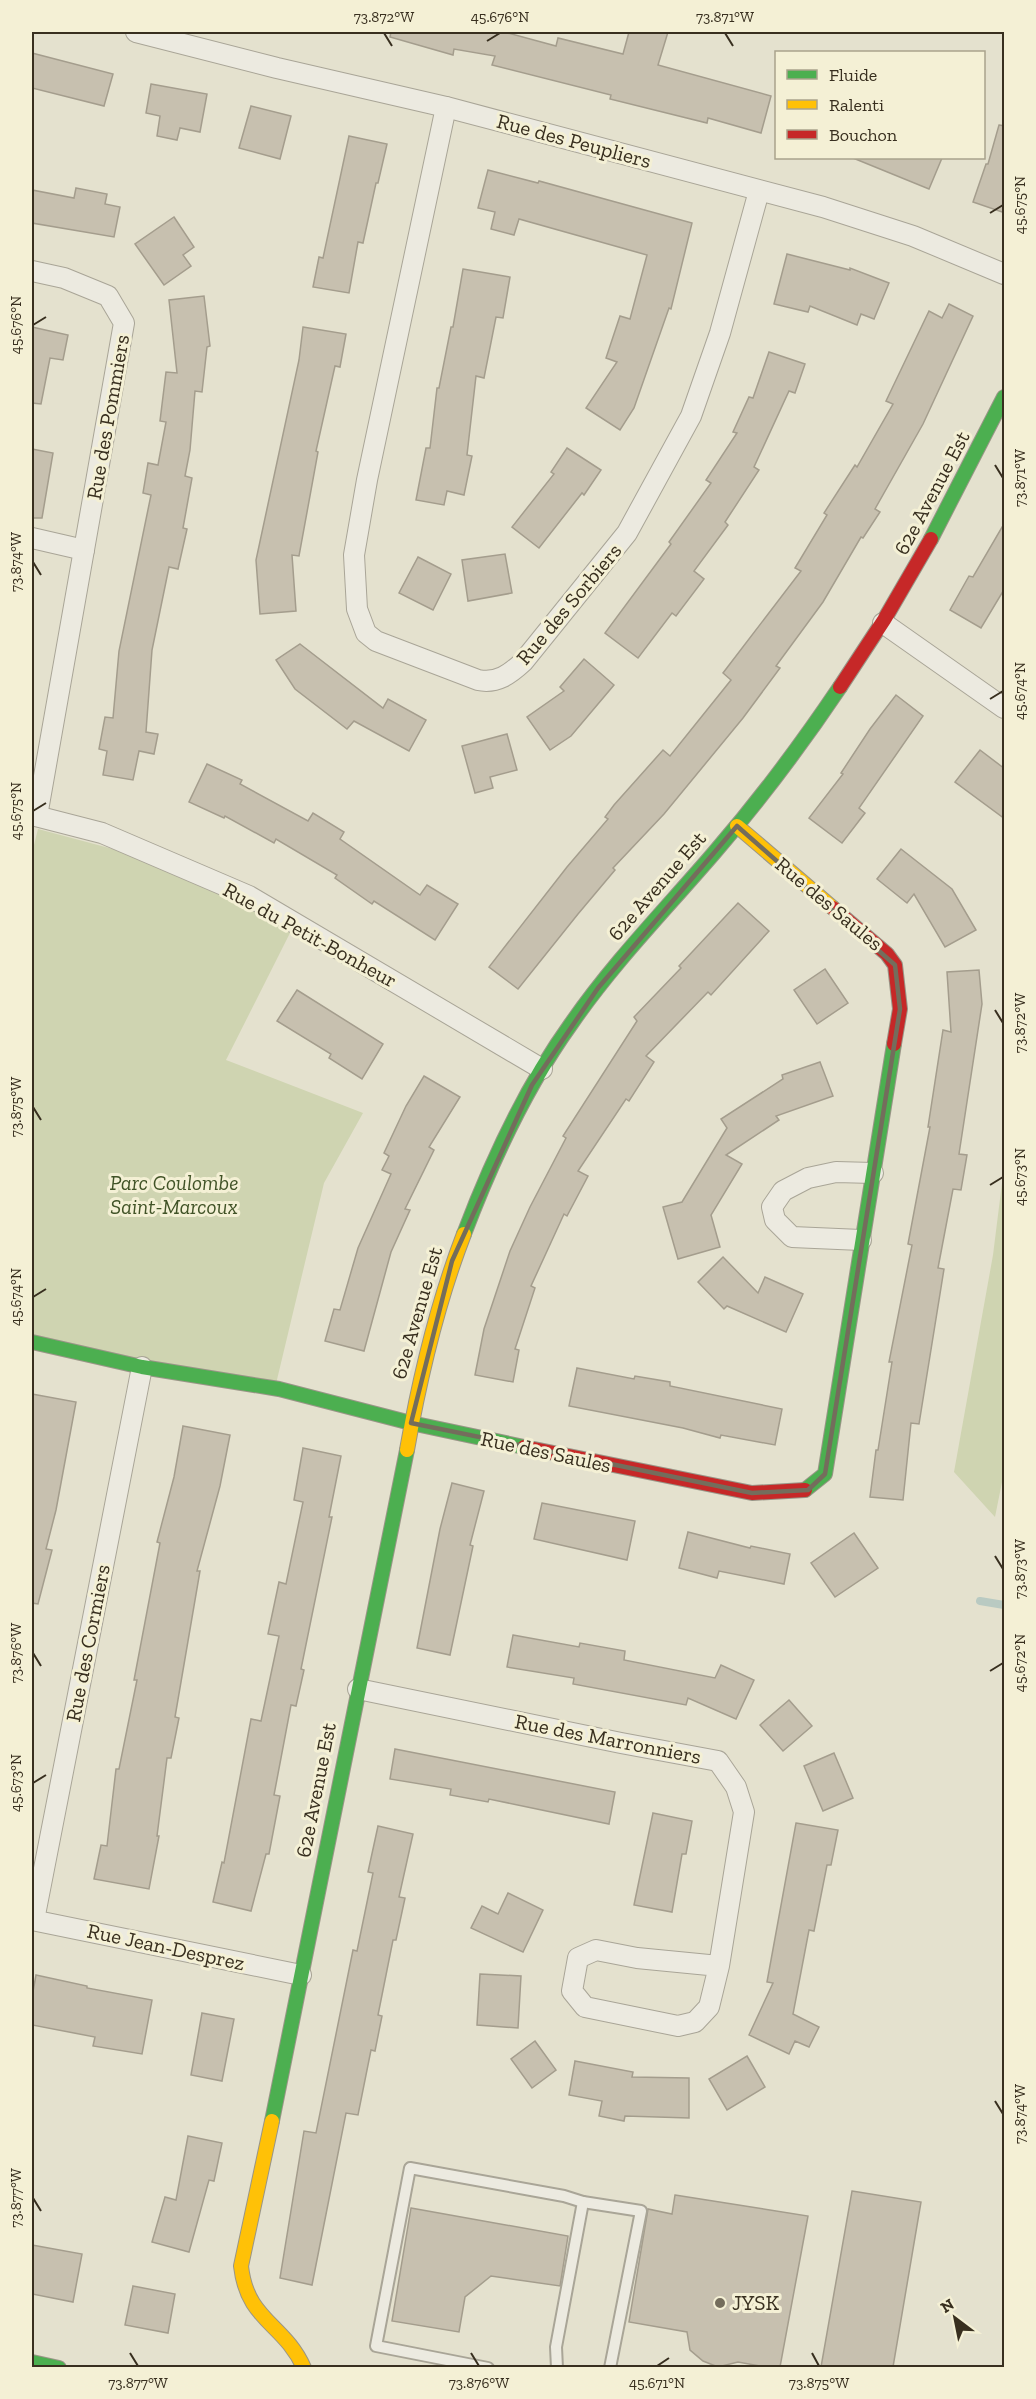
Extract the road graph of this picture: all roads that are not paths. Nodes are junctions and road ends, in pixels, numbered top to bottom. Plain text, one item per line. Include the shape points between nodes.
1 (136, 32) edge
2 (446, 107) junction
3 (759, 191) junction
4 (32, 271) edge
5 (1005, 273) edge
6 (1005, 397) edge
7 (32, 538) edge
8 (84, 550) junction
9 (883, 623) junction
10 (1005, 708) edge
11 (34, 816) edge
12 (737, 826) junction
13 (542, 1069) junction
14 (873, 1173) junction
15 (861, 1240) junction
16 (32, 1342) edge
17 (142, 1367) junction
18 (411, 1423) junction
19 (358, 1689) junction
20 (33, 1920) edge
21 (718, 1965) junction
22 (301, 1975) junction
23 (583, 2202) junction
24 (32, 2362) edge
25 (59, 2367) edge
26 (304, 2367) edge
27 (488, 2367) edge
28 (556, 2367) edge
29 (610, 2367) edge

1 - 2 street, Rue des Peupliers
2 - 3 street, Rue des Peupliers
2 - 3 street, Rue des Sorbiers via 367,480 354,555 357,609 366,633 376,641 478,680 487,682 503,677 523,662 627,533 691,416 720,333
3 - 5 street, Rue des Peupliers via 893,229
4 - 8 street, Rue des Pommiers via 64,278 108,296 124,323
6 - 9 street, 62e Avenue Est via 946,514
7 - 8 street
8 - 11 street, Rue des Pommiers
9 - 10 street
9 - 12 street, 62e Avenue Est
11 - 13 street, Rue du Petit-Bonheur via 102,833 249,896
12 - 13 street, 62e Avenue Est via 622,958
12 - 14 street, Rue des Saules via 896,965 900,1009
13 - 18 street, 62e Avenue Est via 490,1171 452,1261
14 - 15 street, Rue des Saules
14 - 15 street via 836,1172 808,1178 783,1191 772,1207 775,1220 792,1237
15 - 18 street, Rue des Saules via 825,1474 808,1490 752,1493
16 - 17 street, Rue des Saules
17 - 18 street, Rue des Saules via 279,1389
17 - 20 street, Rue des Cormiers
18 - 19 street, 62e Avenue Est
19 - 21 street, Rue des Marronniers via 718,1761 736,1787 744,1812
19 - 22 street, 62e Avenue Est
20 - 22 street, Rue Jean-Desprez
21 - 21 street, Rue des Marronniers via 596,1950 578,1958 572,1991 585,2007 678,2026 695,2022 709,2007
22 - 26 street, 62e Avenue Est via 241,2274 252,2306 297,2353
23 - 27 lane via 410,2168 376,2346
23 - 28 lane via 556,2347
23 - 29 lane via 641,2211
24 - 25 street

